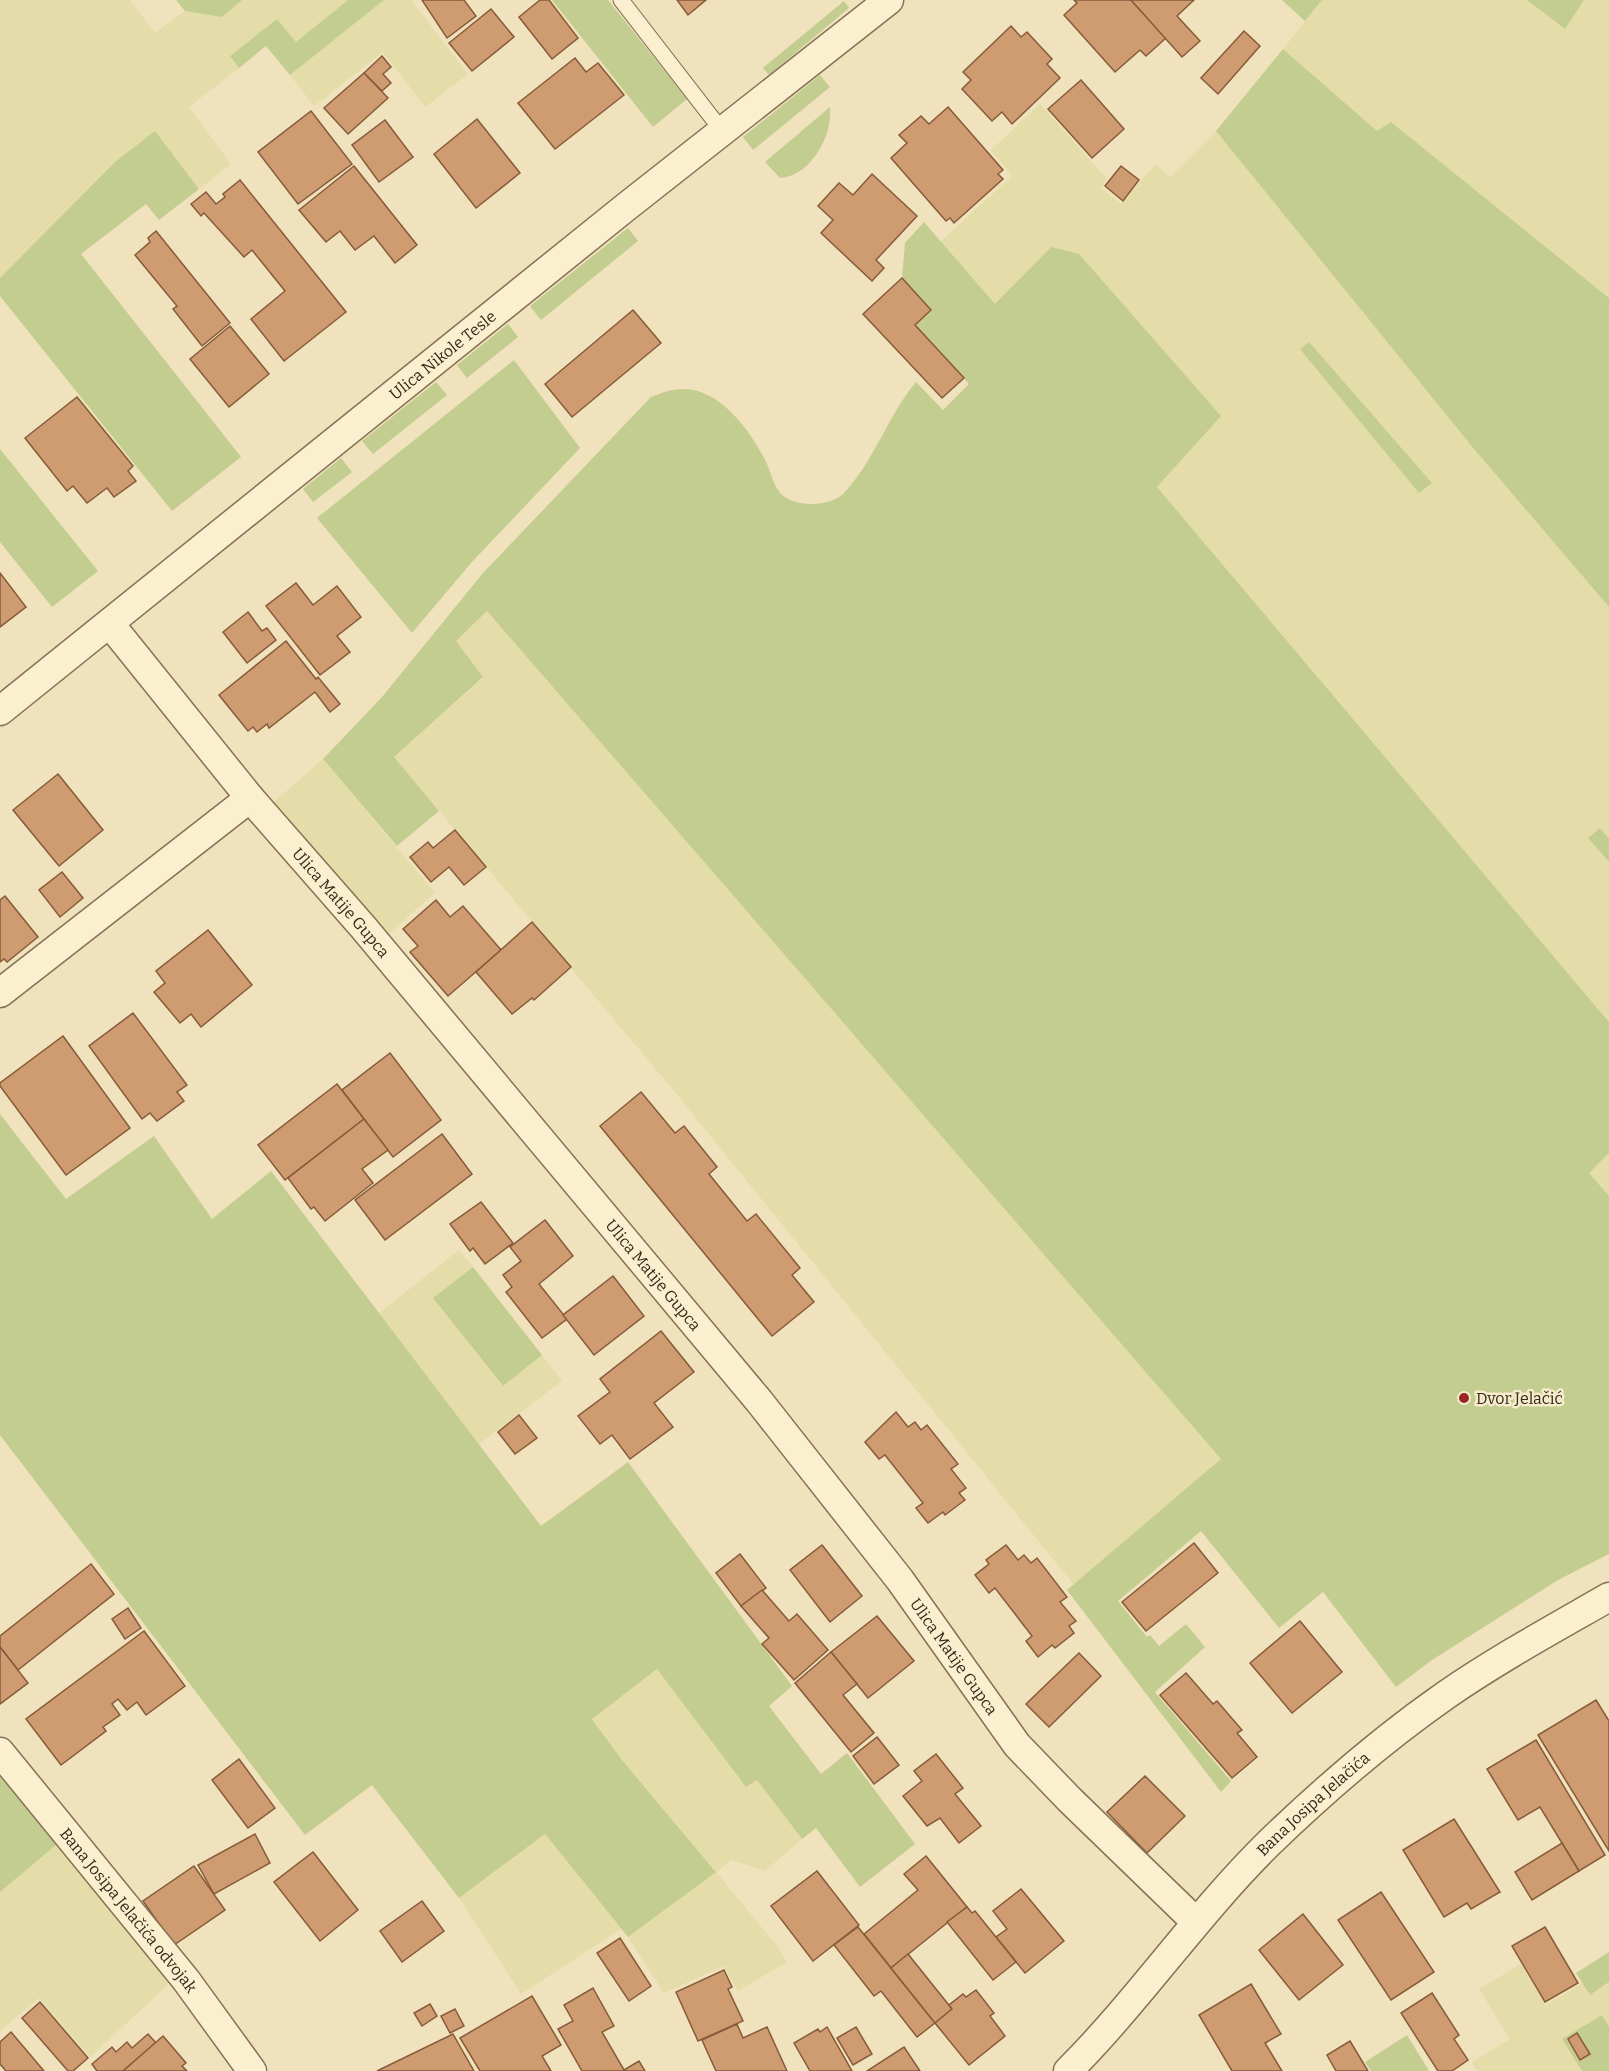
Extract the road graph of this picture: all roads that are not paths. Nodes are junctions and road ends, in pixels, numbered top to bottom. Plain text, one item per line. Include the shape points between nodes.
1 (621, 0) edge
2 (889, 0) edge
3 (723, 132) junction
4 (110, 624) junction
5 (0, 711) edge
6 (250, 798) junction
7 (0, 993) edge
8 (1609, 1597) edge
9 (0, 1752) edge
10 (1196, 1922) junction
11 (252, 2071) edge
12 (1068, 2071) edge

1 - 3 lane
2 - 3 street, Ulica Nikole Tesle
3 - 4 street, Ulica Nikole Tesle
4 - 5 street, Ulica Nikole Tesle
4 - 6 street, Ulica Matije Gupca
6 - 7 street
6 - 10 street, Ulica Matije Gupca via 363,927 759,1401 900,1580 1017,1745
8 - 10 street, Bana Josipa Jelačića via 1448,1694 1392,1734 1269,1844
9 - 11 street, Bana Josipa Jelačića odvojak via 186,1980
10 - 12 street, Bana Josipa Jelačića via 1144,1989

